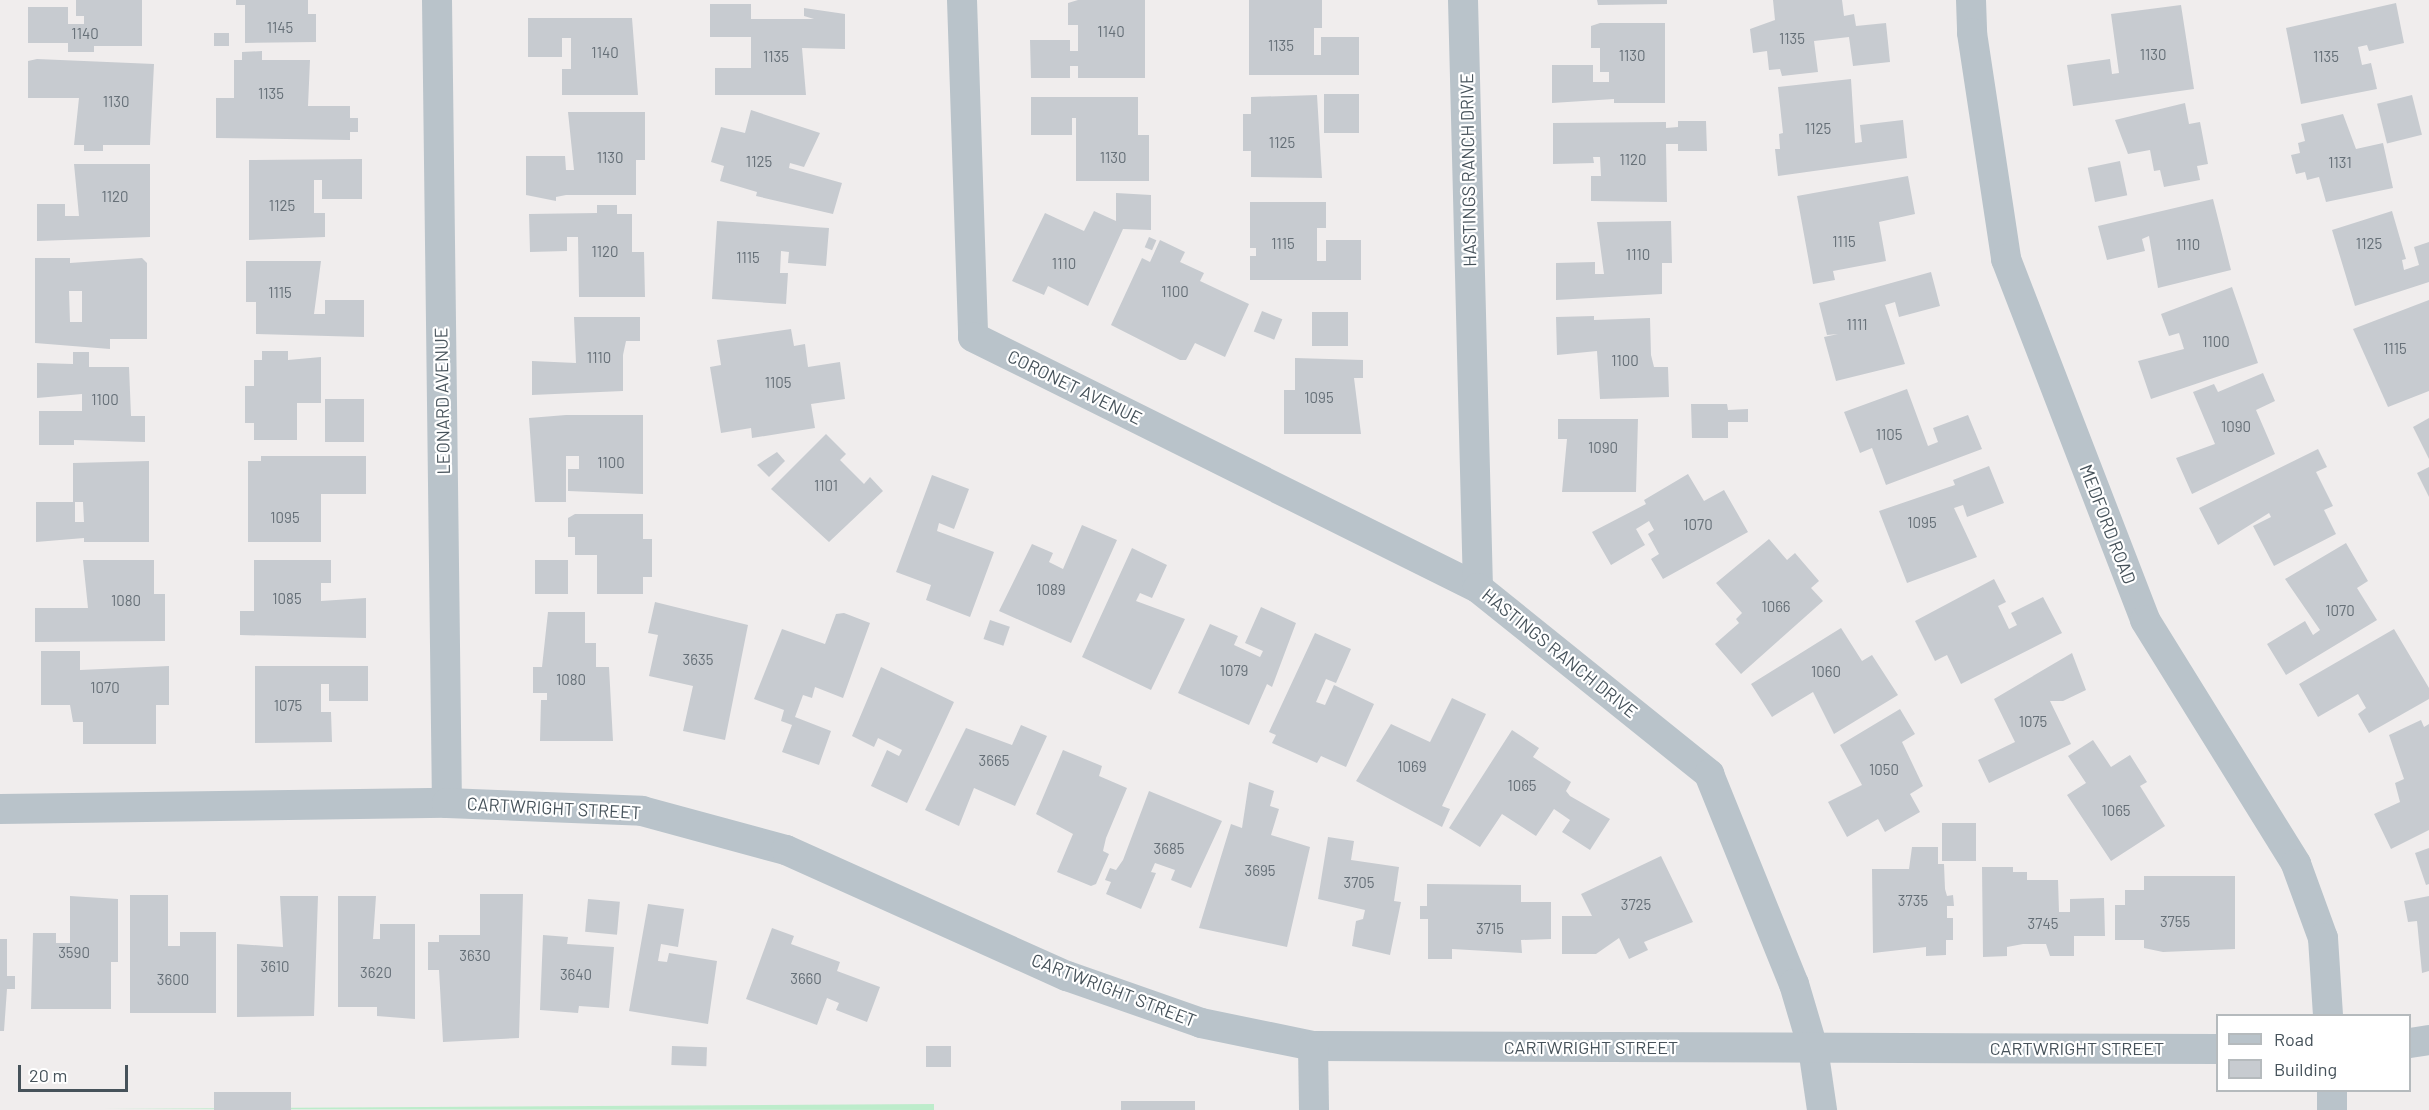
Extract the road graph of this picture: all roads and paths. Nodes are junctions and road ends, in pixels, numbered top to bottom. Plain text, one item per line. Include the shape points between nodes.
1 (438, 0) edge
2 (962, 0) edge
3 (1463, 0) edge
4 (1971, 0) edge
5 (1478, 588) junction
6 (447, 803) junction
7 (0, 809) edge
8 (2328, 1014) edge
9 (2429, 1040) edge
10 (2411, 1043) edge
11 (1313, 1046) junction
12 (1813, 1048) junction
13 (2216, 1049) edge
14 (2332, 1092) edge
15 (1314, 1110) edge
16 (1822, 1110) edge
17 (2332, 1110) edge

1 - 6 street, LEONARD AVENUE
2 - 5 street, CORONET AVENUE via 973,337
3 - 5 street, HASTINGS RANCH DRIVE
4 - 8 street, MEDFORD ROAD via 1972,33 2006,259 2145,620 2296,864 2323,938
5 - 12 street, HASTINGS RANCH DRIVE via 1709,774 1794,984
6 - 7 street, CARTWRIGHT STREET
6 - 11 street, CARTWRIGHT STREET via 642,811 786,850 1067,976 1201,1023
9 - 10 street
11 - 12 street, CARTWRIGHT STREET
11 - 15 street
12 - 13 street, CARTWRIGHT STREET
12 - 16 street, HASTINGS RANCH DRIVE
14 - 17 street

